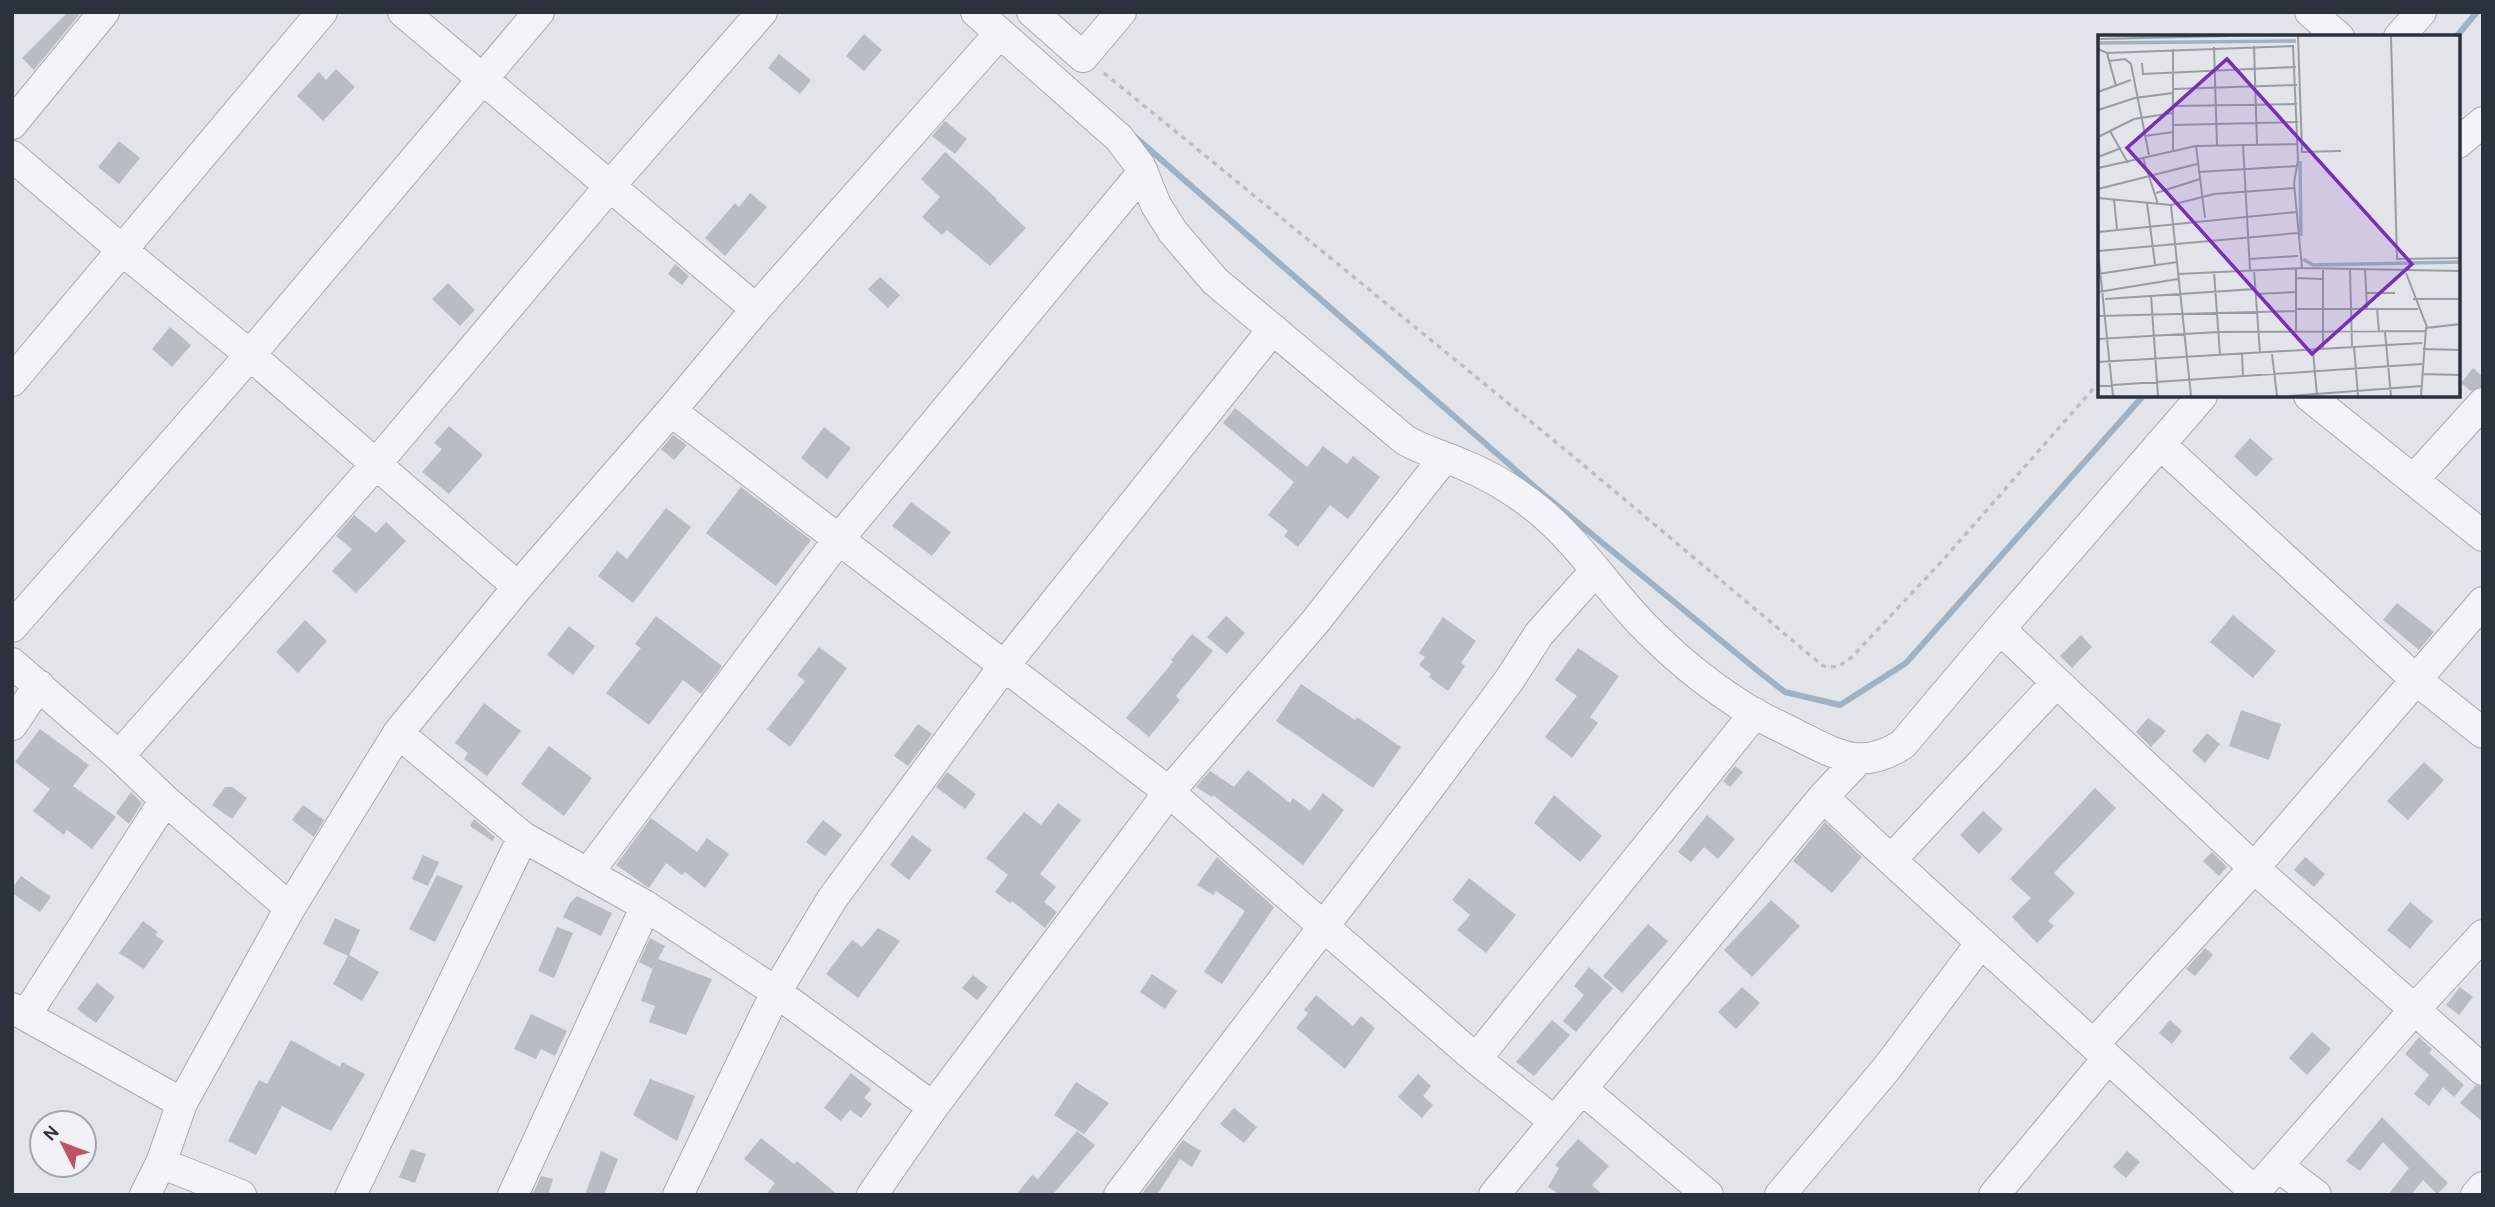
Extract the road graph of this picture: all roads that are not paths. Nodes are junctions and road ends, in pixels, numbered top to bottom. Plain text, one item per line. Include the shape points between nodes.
1 (104, 12) edge
2 (322, 12) edge
3 (403, 12) edge
4 (539, 12) edge
5 (762, 12) edge
6 (976, 12) edge
7 (1032, 12) edge
8 (1121, 12) edge
9 (2310, 12) edge
10 (2421, 12) edge
11 (1000, 33) junction
12 (2337, 35) edge
13 (2401, 35) edge
14 (481, 79) junction
15 (2483, 122) edge
16 (12, 124) edge
17 (2460, 141) edge
18 (12, 156) edge
19 (1143, 172) junction
20 (609, 187) junction
21 (122, 250) junction
22 (756, 309) junction
23 (1273, 329) junction
24 (250, 355) junction
25 (12, 381) edge
26 (2201, 397) edge
27 (2310, 397) edge
28 (2483, 403) edge
29 (671, 411) junction
30 (2160, 444) junction
31 (1444, 457) junction
32 (376, 464) junction
33 (2414, 479) junction
34 (2483, 536) edge
35 (838, 540) junction
36 (1596, 570) junction
37 (518, 587) junction
38 (2483, 602) edge
39 (12, 627) edge
40 (2000, 629) junction
41 (12, 663) edge
42 (1004, 666) junction
43 (2415, 679) junction
44 (2056, 683) junction
45 (39, 685) junction
46 (1755, 713) junction
47 (12, 725) edge
48 (398, 733) junction
49 (2483, 733) edge
50 (119, 756) junction
51 (1859, 759) junction
52 (1169, 792) junction
53 (1823, 797) junction
54 (165, 800) junction
55 (523, 836) junction
56 (1891, 860) junction
57 (2254, 868) junction
58 (587, 873) junction
59 (646, 906) junction
60 (290, 908) junction
61 (1325, 925) junction
62 (2483, 935) edge
63 (1980, 944) junction
64 (776, 992) junction
65 (2414, 1010) junction
66 (19, 1012) edge
67 (2101, 1051) junction
68 (1476, 1059) junction
69 (2483, 1070) edge
70 (1582, 1089) junction
71 (182, 1104) junction
72 (933, 1107) junction
73 (1554, 1121) junction
74 (162, 1163) junction
75 (2279, 1167) junction
76 (2483, 1187) edge
77 (2254, 1193) edge
78 (145, 1195) edge
79 (240, 1195) edge
80 (351, 1195) edge
81 (513, 1195) edge
82 (678, 1195) edge
83 (872, 1195) edge
84 (1119, 1195) edge
85 (1494, 1195) edge
86 (1708, 1195) edge
87 (1780, 1195) edge
88 (1994, 1195) edge
89 (2316, 1195) edge
90 (2476, 1195) edge

1 - 16 street
2 - 21 street
3 - 14 street
4 - 14 street
5 - 20 street
6 - 11 street
7 - 8 street via 1083,57
9 - 12 street
10 - 13 street
11 - 19 street via 1108,127
11 - 22 street
14 - 20 street
14 - 24 street
15 - 17 street
18 - 21 street
19 - 23 street via 1156,205 1193,257 1233,298
19 - 35 street
20 - 22 street
20 - 32 street
21 - 24 street
21 - 25 street
22 - 29 street
23 - 31 street via 1405,440
23 - 42 street
24 - 32 street
24 - 39 street
26 - 30 street
27 - 33 street
28 - 33 street
29 - 35 street
29 - 37 street
30 - 40 street
30 - 43 street
31 - 36 street via 1482,474 1538,510
31 - 52 street via 1315,622
32 - 37 street
32 - 50 street
33 - 34 street
35 - 42 street
35 - 58 street
36 - 46 street via 1672,653
36 - 61 street via 1539,634
37 - 48 street
38 - 43 street
40 - 44 street
40 - 51 street via 1903,744 1883,755
41 - 45 street
42 - 52 street
42 - 64 street via 832,899
43 - 49 street
43 - 57 street
44 - 56 street
44 - 57 street
45 - 47 street
45 - 50 street
46 - 51 street via 1835,755
46 - 68 street
48 - 55 street
48 - 60 street
50 - 54 street
51 - 53 street
52 - 61 street
52 - 72 street
53 - 56 street
53 - 70 street
54 - 60 street
54 - 66 street
55 - 58 street
55 - 80 street
56 - 63 street
57 - 65 street
57 - 67 street
58 - 59 street
59 - 64 street
59 - 81 street
60 - 71 street
61 - 68 street
61 - 84 street
62 - 65 street
63 - 67 street
63 - 87 street via 1887,1068
64 - 72 street
64 - 82 street
65 - 69 street
65 - 75 street
66 - 71 street
67 - 77 street
67 - 88 street
68 - 73 street
70 - 73 street
70 - 86 street
71 - 74 street
72 - 83 street
73 - 85 street
74 - 78 street
74 - 79 street
75 - 77 street
75 - 89 street
76 - 90 street

